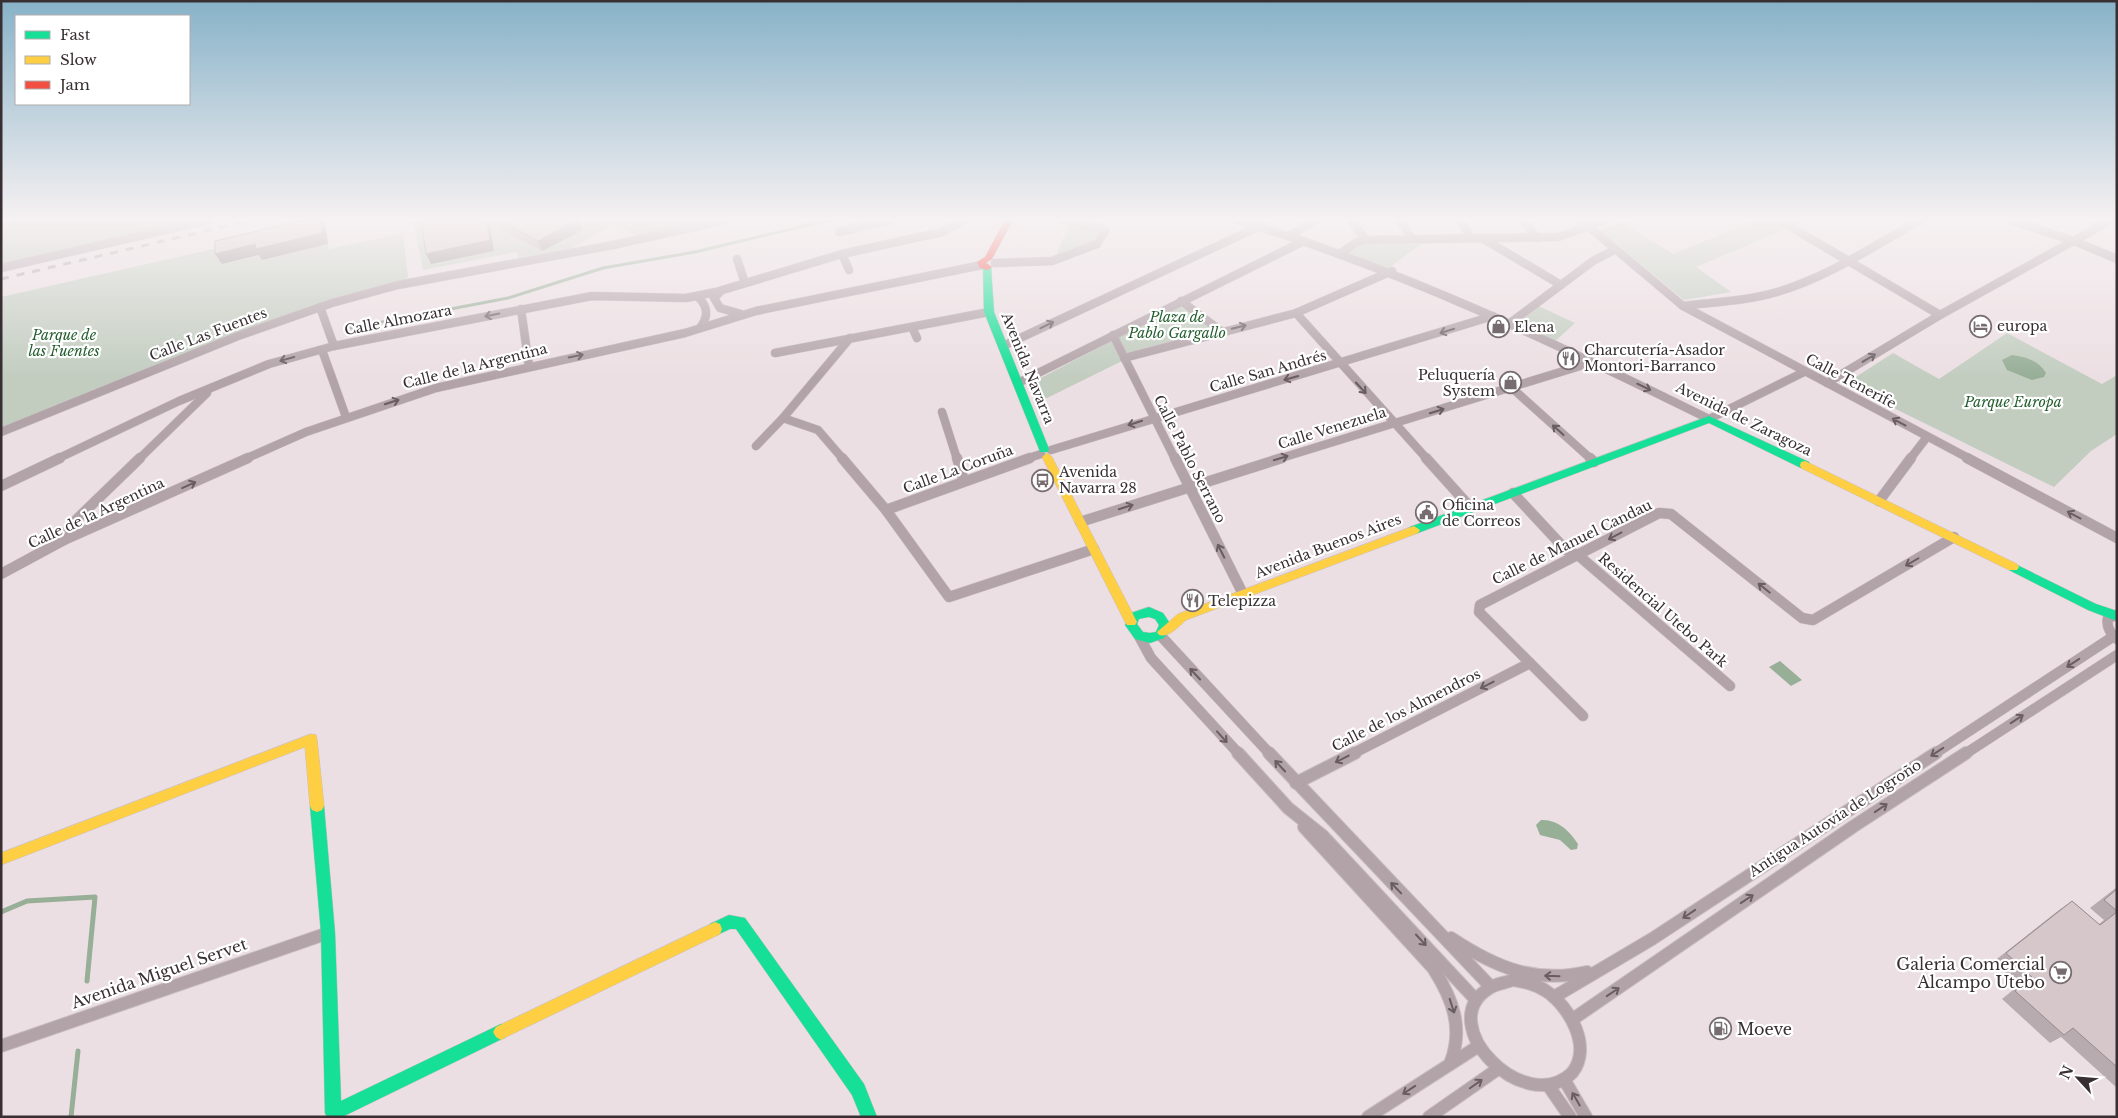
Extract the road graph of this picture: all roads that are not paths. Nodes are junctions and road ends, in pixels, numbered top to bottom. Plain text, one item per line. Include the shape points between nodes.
1 (467, 272) edge
2 (741, 272) edge
3 (781, 272) edge
4 (948, 272) edge
5 (988, 272) edge
6 (1161, 272) edge
7 (1240, 272) edge
8 (1389, 272) edge
9 (1395, 272) edge
10 (1539, 272) edge
11 (1578, 272) edge
12 (1641, 272) edge
13 (1825, 272) edge
14 (1865, 272) edge
15 (2018, 272) edge
16 (745, 283) junction
17 (1561, 285) junction
18 (722, 290) junction
19 (697, 296) junction
20 (1181, 301) junction
21 (1683, 306) junction
22 (320, 307) junction
23 (521, 309) junction
24 (989, 312) junction
25 (1296, 313) junction
26 (741, 314) junction
27 (1940, 315) junction
28 (1493, 316) junction
29 (1510, 324) junction
30 (912, 327) junction
31 (698, 330) junction
32 (1221, 331) junction
33 (1112, 335) junction
34 (850, 338) junction
35 (917, 338) dead end
36 (334, 346) junction
37 (1003, 346) junction
38 (322, 350) junction
39 (775, 353) dead end
40 (1124, 358) junction
41 (1593, 362) junction
42 (1340, 364) junction
43 (529, 366) junction
44 (1804, 372) junction
45 (1018, 383) junction
46 (1827, 383) junction
47 (220, 384) junction
48 (1512, 388) junction
49 (183, 400) junction
50 (171, 405) junction
51 (194, 405) junction
52 (942, 412) dead end
53 (186, 413) junction
54 (346, 417) junction
55 (783, 418) junction
56 (1152, 418) junction
57 (1709, 419) junction
58 (1394, 424) junction
59 (1, 432) edge
60 (1927, 437) junction
61 (756, 446) dead end
62 (1046, 453) junction
63 (1594, 462) junction
64 (964, 480) junction
65 (1, 486) edge
66 (1188, 487) junction
67 (1513, 493) junction
68 (1879, 501) junction
69 (1471, 508) junction
70 (886, 510) junction
71 (1080, 522) junction
72 (1954, 537) junction
73 (2117, 538) edge
74 (64, 540) junction
75 (1094, 549) junction
76 (1578, 555) junction
77 (1, 574) edge
78 (1115, 593) junction
79 (1243, 594) junction
80 (1145, 612) junction
81 (1159, 616) junction
82 (2113, 616) edge
83 (1182, 617) junction
84 (1131, 622) junction
85 (1162, 633) junction
86 (1139, 636) junction
87 (2115, 637) edge
88 (2117, 655) edge
89 (1530, 663) junction
90 (1730, 686) dead end
91 (1583, 716) dead end
92 (1296, 783) junction
93 (1288, 808) junction
94 (1, 859) edge
95 (1428, 921) junction
96 (328, 932) junction
97 (1600, 969) junction
98 (1490, 986) junction
99 (1554, 997) junction
100 (1476, 1000) junction
101 (1573, 1019) junction
102 (1, 1046) edge
103 (1478, 1047) junction
104 (1450, 1064) junction
105 (1495, 1071) junction
106 (1565, 1081) junction
107 (1550, 1088) junction
108 (333, 1115) edge
109 (869, 1117) edge
110 (1368, 1117) edge
111 (1429, 1117) edge
112 (1570, 1117) edge
113 (1586, 1117) edge

1 - 22 street, Calle Las Fuentes via 409,283
2 - 16 street
3 - 16 street, Calle Almozara
4 - 26 street, Calle de la Argentina
5 - 24 street, Avenida Navarra
37 -> 6 street
7 - 20 street
8 - 25 street
9 - 28 street, Avenida de Zaragoza
10 - 17 street
11 - 17 street
12 - 21 street, Calle Tenerife
13 - 21 street via 1778,292
14 - 27 street
15 - 27 street
16 - 18 street, Calle Almozara
17 - 29 street
18 - 19 street, Calle Almozara
18 - 26 street via 714,298 720,308
19 - 23 street, Calle Almozara via 592,296
19 - 31 street via 708,313
20 - 32 street
20 - 33 street
21 - 44 street, Calle Tenerife
22 - 36 street
22 - 59 street, Calle Las Fuentes via 238,336
23 -> 36 street, Calle Almozara
23 - 43 street
24 - 30 street
24 - 37 street, Avenida Navarra
32 -> 25 street
25 - 42 street
26 - 31 street, Calle de la Argentina
46 -> 27 street
28 - 29 street, Avenida de Zaragoza
28 -> 42 street, Calle San Andrés
29 - 41 street, Avenida de Zaragoza
30 - 34 street
30 - 35 street
43 -> 31 street, Calle de la Argentina
32 - 40 street
33 - 40 street, Calle Pablo Serrano
33 - 45 street
34 - 39 street
34 - 55 street
36 - 38 street, Calle Almozara
37 - 45 street, Avenida Navarra
38 -> 47 street, Calle Almozara via 269,364
38 - 54 street
40 - 56 street, Calle Pablo Serrano
41 - 48 street, Calle Venezuela
41 -> 57 street, Avenida de Zaragoza
42 -> 56 street, Calle San Andrés
42 -> 58 street
54 -> 43 street, Calle de la Argentina via 436,388
44 - 46 street, Calle Tenerife
44 - 57 street
45 - 62 street, Avenida Navarra
60 -> 46 street, Calle Tenerife
47 - 49 street, Calle Almozara
47 - 51 street
58 -> 48 street, Calle Venezuela
63 -> 48 street
49 - 50 street, Calle Almozara
49 - 51 street
50 - 53 street
50 - 65 street, Calle Almozara
51 - 53 street
52 - 64 street
53 - 74 street via 77,519
74 -> 54 street, Calle de la Argentina
55 - 61 street
55 - 70 street via 818,430
56 -> 62 street, Calle San Andrés
56 - 66 street, Calle Pablo Serrano
57 - 63 street, Avenida Buenos Aires
57 - 68 street, Avenida de Zaragoza
66 -> 58 street, Calle Venezuela
58 - 69 street
60 - 68 street
73 -> 60 street, Calle Tenerife
62 - 64 street, Calle La Coruña
62 - 71 street, Avenida Navarra
63 - 67 street, Avenida Buenos Aires
64 - 70 street, Calle La Coruña
71 -> 66 street, Calle Venezuela
79 -> 66 street, Calle Pablo Serrano
67 - 69 street, Avenida Buenos Aires
67 - 76 street, Residencial Utebo Park via 1566,550
68 - 72 street, Avenida de Zaragoza
69 - 79 street, Avenida Buenos Aires
70 - 75 street via 949,597
71 - 75 street, Avenida Navarra
72 -> 76 street, Calle de Manuel Candau via 1813,620 1802,618 1671,514 1659,513
72 - 82 street, Avenida de Zaragoza
74 - 77 street, Calle de la Argentina
75 - 78 street, Avenida Navarra
76 - 89 street, Calle de Manuel Candau via 1480,605 1479,612
76 - 90 street, Residencial Utebo Park
78 - 80 street
78 - 84 street, Avenida Navarra
79 - 83 street, Avenida Buenos Aires
80 - 81 street
80 - 84 street
81 - 83 street, Avenida Buenos Aires
81 - 85 street via 1164,622
82 - 87 street via 2107,628
83 - 85 street, Avenida Buenos Aires
84 - 86 street via 1133,631
85 - 86 street via 1150,638
92 -> 85 street via 1174,652
86 -> 93 street via 1146,652
87 -> 97 street, Antigua Autovía de Logroño via 1652,939
101 -> 88 street, Antigua Autovía de Logroño via 1870,815
89 - 91 street, Calle de Manuel Candau
89 -> 92 street, Calle de los Almendros
95 -> 92 street
93 -> 100 street via 1324,836
93 -> 104 street via 1433,968 1446,988 1458,1038
94 - 96 street via 311,739
97 -> 95 street via 1555,977 1524,974 1475,955
95 - 98 street
96 - 102 street, Avenida Miguel Servet
96 - 108 street
97 - 99 street, Antigua Autovía de Logroño
98 - 99 street via 1513,980 1530,983
98 - 100 street
99 - 101 street
100 - 103 street via 1470,1018
101 - 106 street via 1580,1053 1575,1069
103 - 104 street
103 - 105 street
104 -> 110 street
105 - 107 street via 1512,1082 1531,1088
111 -> 105 street
106 - 107 street
113 -> 106 street
107 - 112 street
108 - 109 street via 729,922 740,922 858,1090

